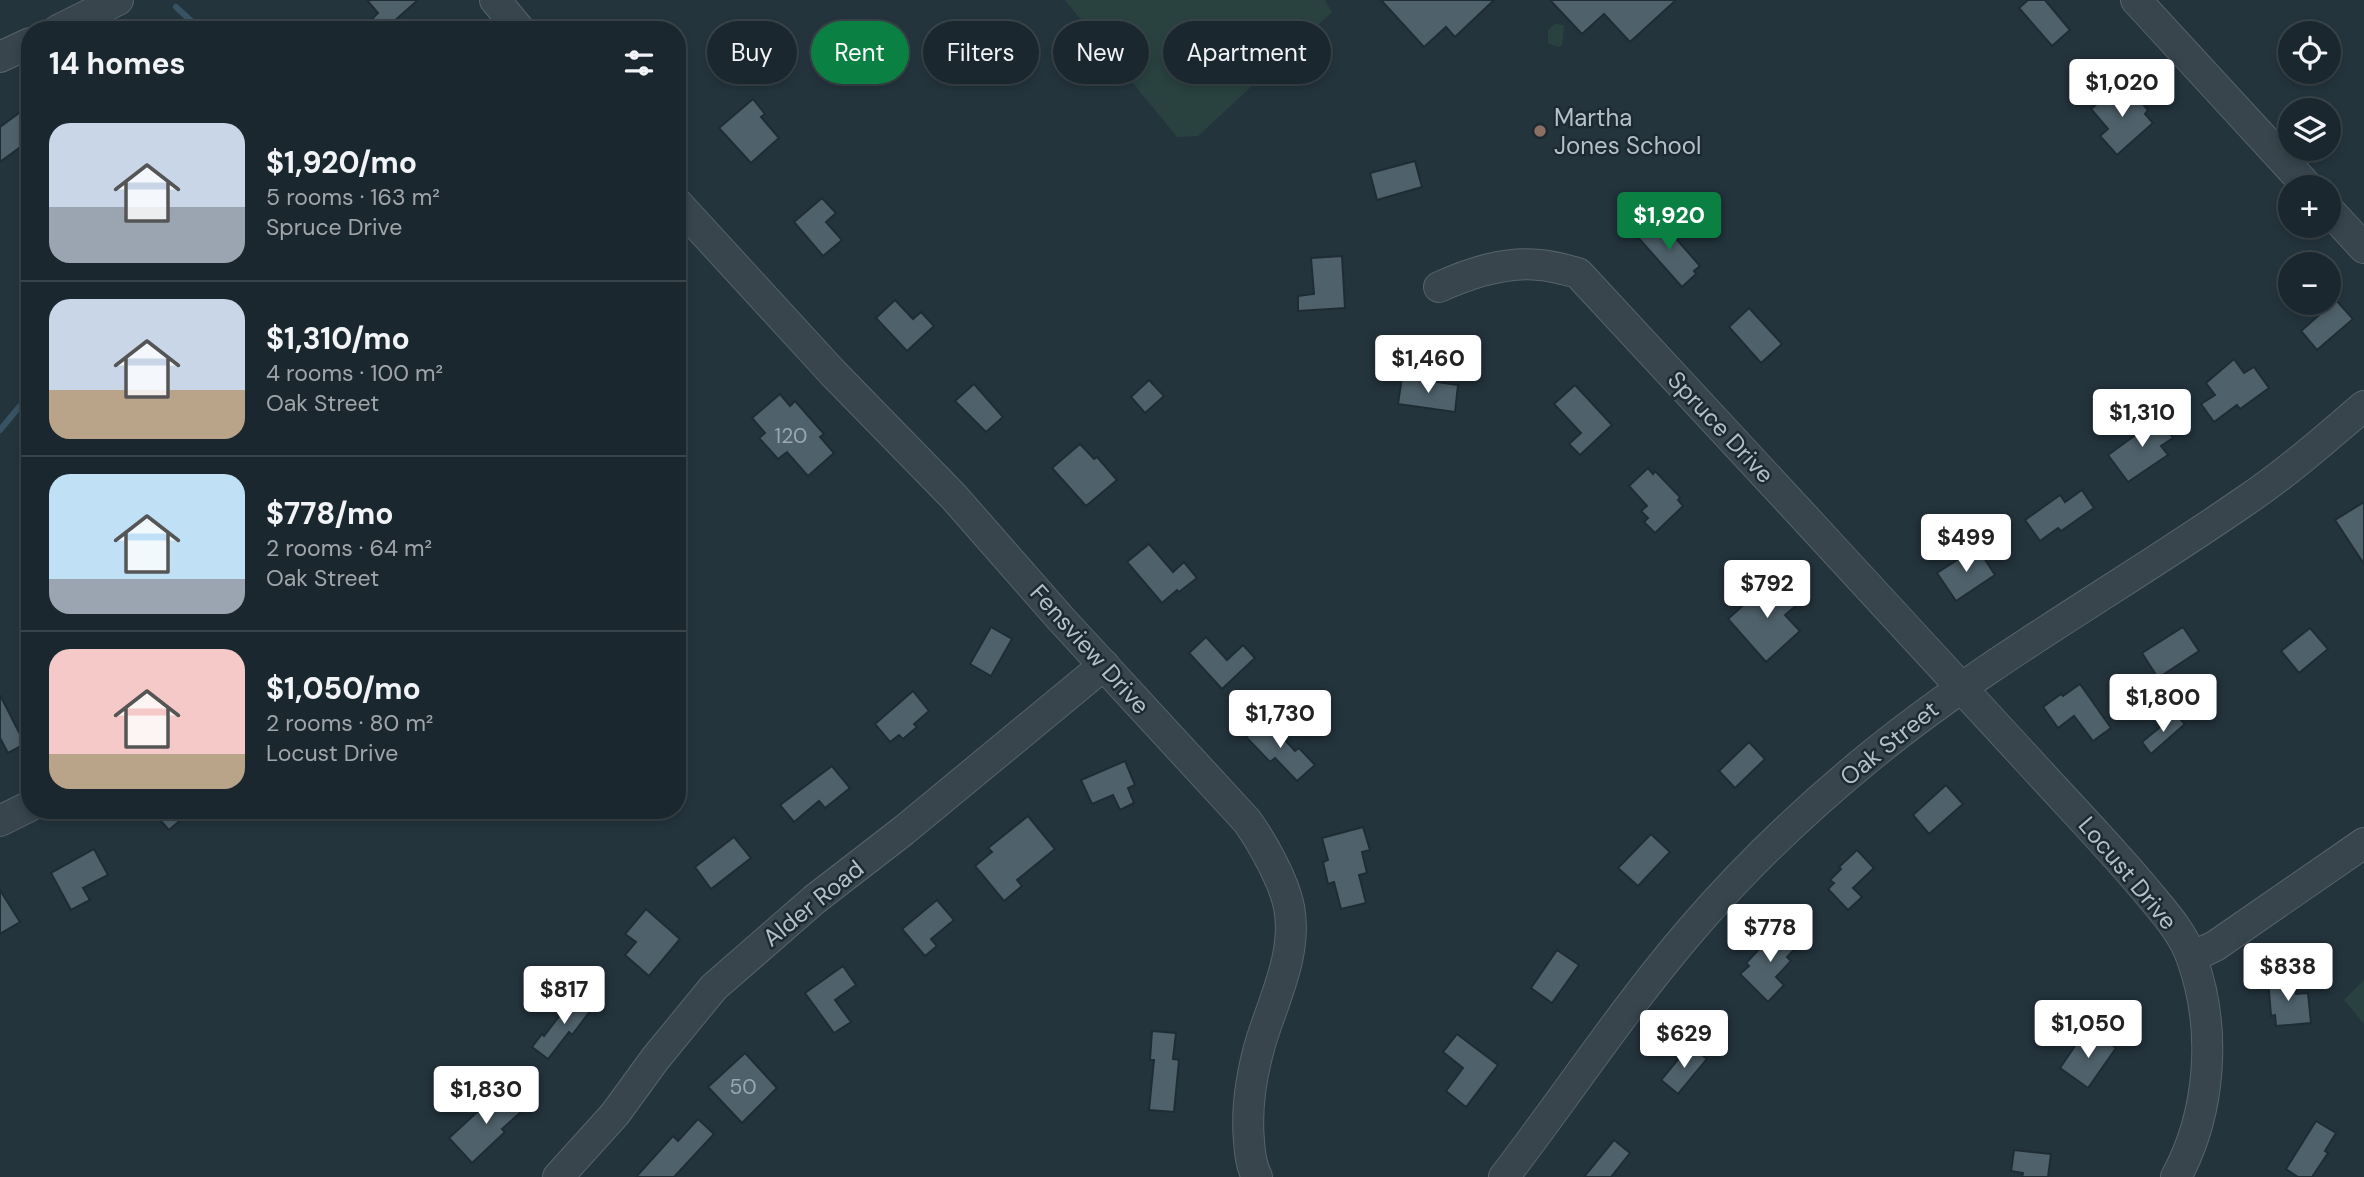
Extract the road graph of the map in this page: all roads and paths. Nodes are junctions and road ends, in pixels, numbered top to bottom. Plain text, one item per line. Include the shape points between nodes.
1 (118, 0) edge
2 (495, 0) edge
3 (2136, 0) edge
4 (76, 21) edge
5 (512, 21) edge
6 (21, 47) edge
7 (0, 57) edge
8 (2297, 175) edge
9 (686, 221) edge
10 (2341, 223) edge
11 (2364, 248) edge
12 (1439, 288) dead end
13 (2364, 406) edge
14 (1104, 665) junction
15 (1962, 688) junction
16 (21, 810) edge
17 (0, 821) edge
18 (2364, 843) edge
19 (2192, 957) junction
20 (558, 1177) edge
21 (1257, 1177) edge
22 (1504, 1177) edge
23 (2176, 1177) edge

1 - 4 street
2 - 5 street
3 - 8 street
6 - 7 street
9 - 14 street, Fensview Drive via 954,497
10 - 11 street
12 - 15 street, Spruce Drive via 1496,267 1539,264 1578,273
13 - 15 street, Oak Street via 2246,500
14 - 20 street, Alder Road via 815,899 714,987 615,1114
14 - 21 street, Fensview Drive via 1247,821 1265,847 1289,906 1290,943 1260,1044 1247,1125
15 - 19 street, Locust Drive via 2125,867 2172,922
15 - 22 street, Oak Street via 1836,786 1725,893 1648,983
16 - 17 street
18 - 19 street via 2215,946
19 - 23 street, Locust Drive via 2203,999 2207,1045 2203,1106

